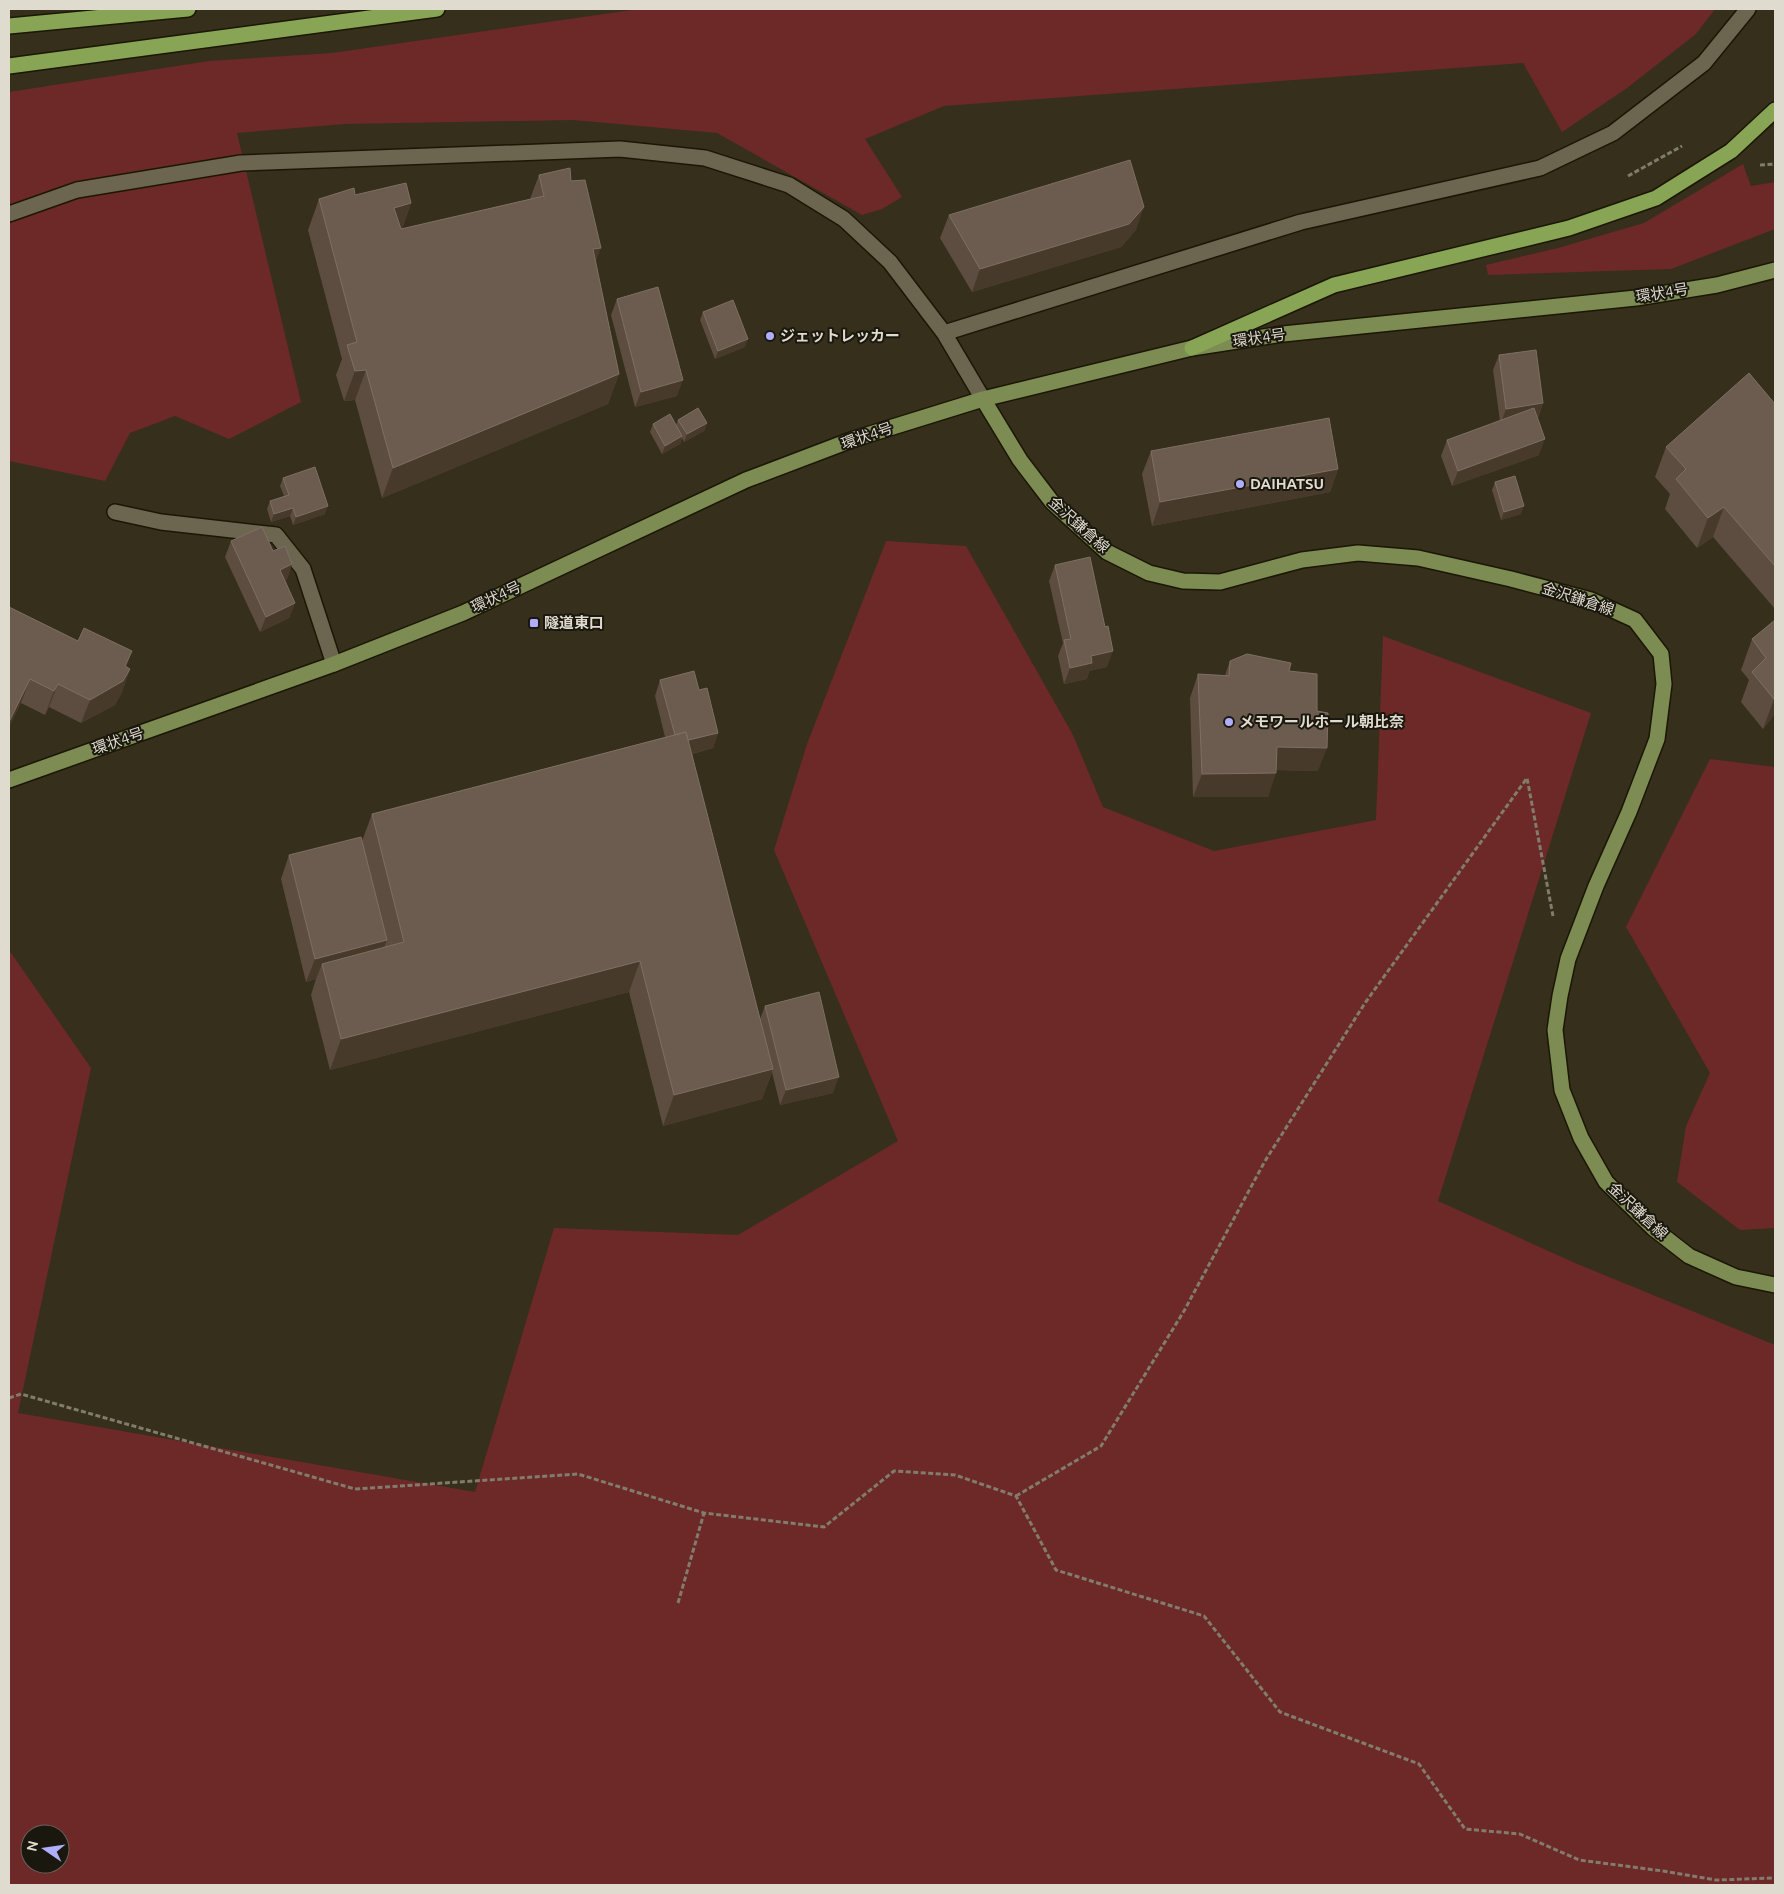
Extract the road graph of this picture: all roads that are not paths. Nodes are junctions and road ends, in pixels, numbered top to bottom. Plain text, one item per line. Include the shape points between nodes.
1 (188, 9) edge
2 (437, 9) edge
3 (1748, 9) edge
4 (9, 26) edge
5 (9, 66) edge
6 (1775, 110) edge
7 (9, 214) edge
8 (1775, 270) edge
9 (944, 333) junction
10 (1192, 348) junction
11 (983, 399) junction
12 (115, 512) dead end
13 (334, 664) junction
14 (9, 780) edge
15 (1775, 1285) edge

1 - 4 highway
2 - 5 highway
3 - 9 street via 1704,62 1613,133 1540,168 1301,222
6 - 10 highway via 1731,151 1656,198 1570,228 1334,285
7 - 9 street via 77,190 241,163 620,149 705,158 789,185 844,219 890,262
8 - 10 main road, 環状4号 via 1717,285 1636,298 1283,334
9 - 11 street
10 - 11 main road, 環状4号
11 - 13 main road, 環状4号 via 854,439 746,480 463,613
11 - 15 main road, 金沢鎌倉線 via 1020,460 1052,502 1107,552 1149,573 1183,581 1220,582 1302,560 1358,553 1418,558 1591,600 1635,620 1661,654 1664,684 1657,739 1568,959 1555,1030 1562,1090 1581,1138 1606,1182 1653,1228 1688,1256 1736,1277
12 - 13 street via 161,522 276,535 303,568
13 - 14 main road, 環状4号

